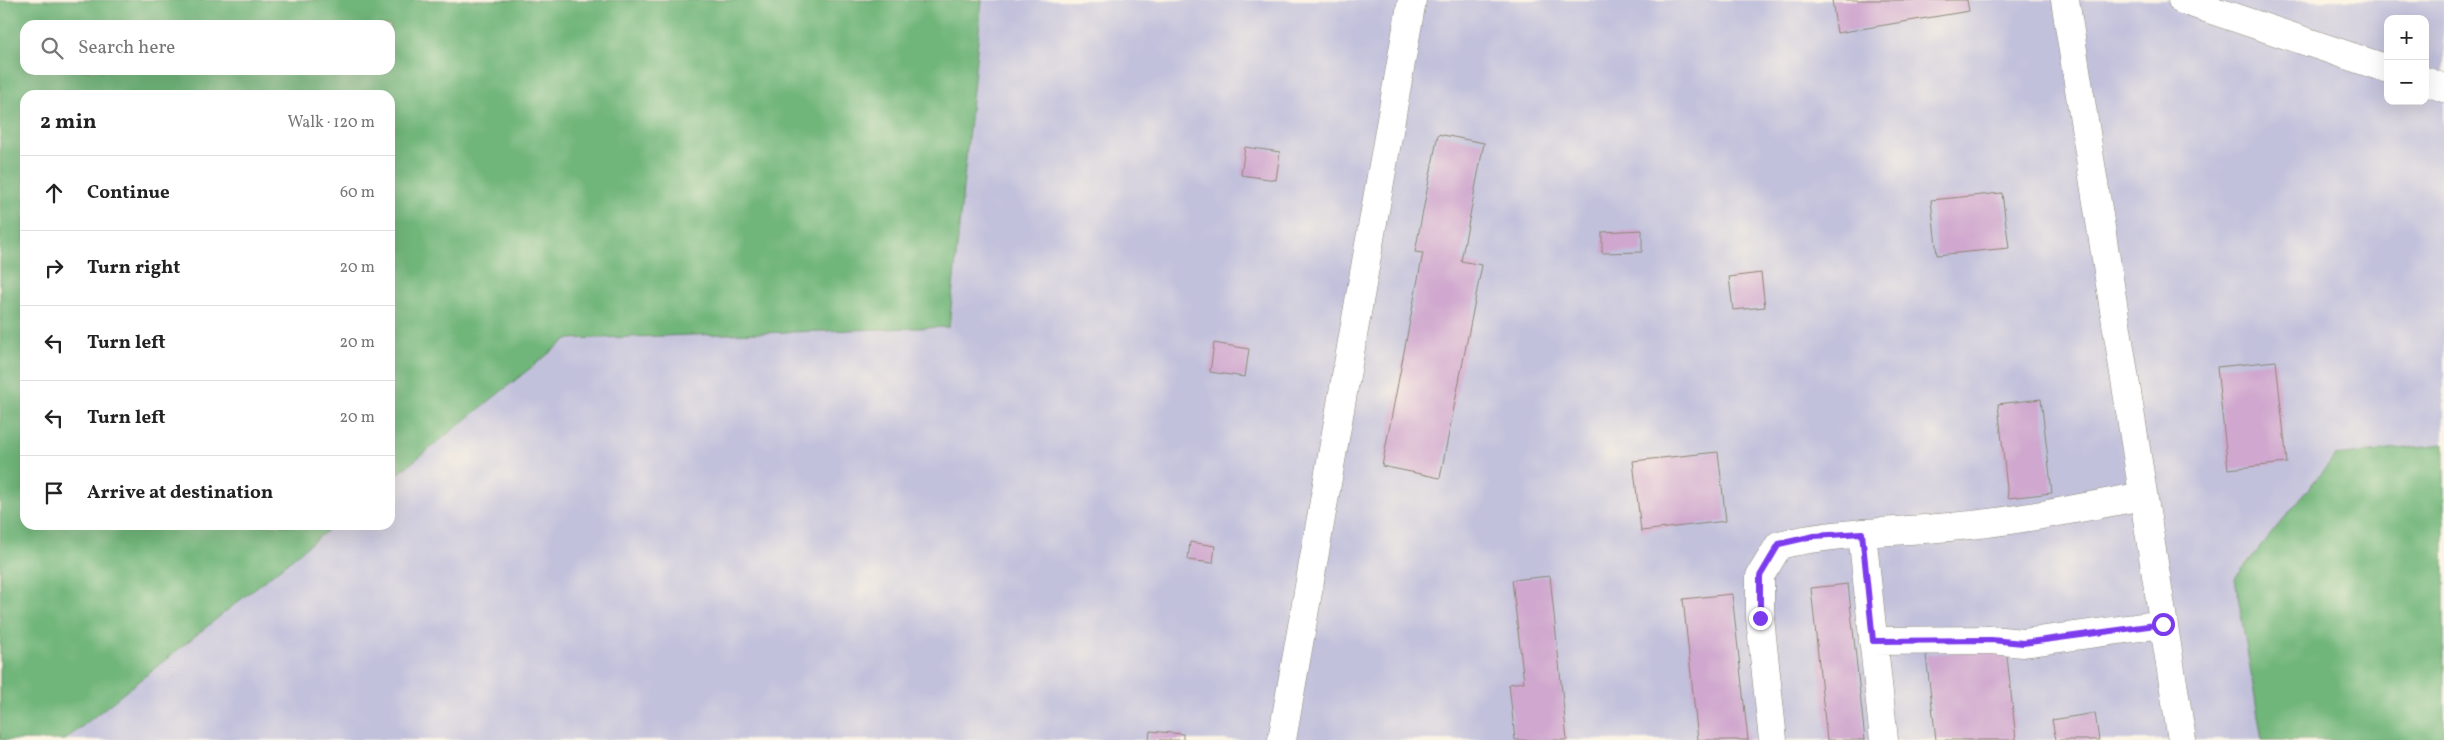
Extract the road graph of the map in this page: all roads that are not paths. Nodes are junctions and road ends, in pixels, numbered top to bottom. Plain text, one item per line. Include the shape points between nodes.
1 (1412, 0) edge
2 (2065, 0) edge
3 (2182, 0) edge
4 (2384, 68) edge
5 (2429, 82) edge
6 (2444, 88) edge
7 (2142, 496) junction
8 (1862, 533) junction
9 (2163, 624) junction
10 (1873, 641) junction
11 (1282, 740) edge
12 (1773, 740) edge
13 (1884, 740) edge
14 (2182, 740) edge

1 - 11 street
2 - 7 street
3 - 4 street
5 - 6 street
7 - 8 street via 2018,519
7 - 9 street
8 - 10 street
8 - 12 street via 1814,536 1779,544 1760,576 1760,618
9 - 10 street via 2023,643 1991,640
9 - 14 street
10 - 13 street

